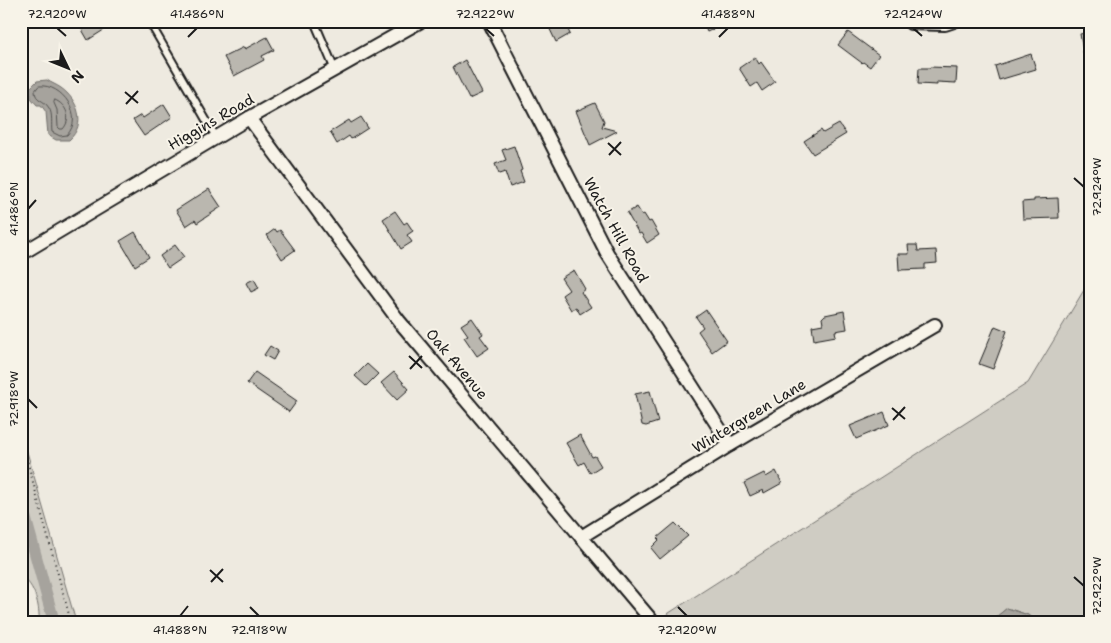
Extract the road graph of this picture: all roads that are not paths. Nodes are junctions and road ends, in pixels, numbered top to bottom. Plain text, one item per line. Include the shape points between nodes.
1 (150, 21) edge
2 (314, 21) edge
3 (421, 21) edge
4 (489, 21) edge
5 (909, 21) edge
6 (954, 21) edge
7 (335, 70) junction
8 (249, 118) junction
9 (216, 138) junction
10 (21, 254) edge
11 (934, 325) dead end
12 (730, 446) junction
13 (581, 537) junction
14 (653, 622) edge

1 - 9 lane
2 - 7 lane
3 - 7 street, Higgins Road
4 - 12 street, Watch Hill Road via 607,253
5 - 6 street via 945,24
7 - 8 street, Higgins Road
8 - 9 street, Higgins Road
8 - 13 street, Oak Avenue via 399,321
9 - 10 street, Higgins Road
11 - 12 street, Wintergreen Lane
12 - 13 street, Wintergreen Lane
13 - 14 street, Oak Avenue

